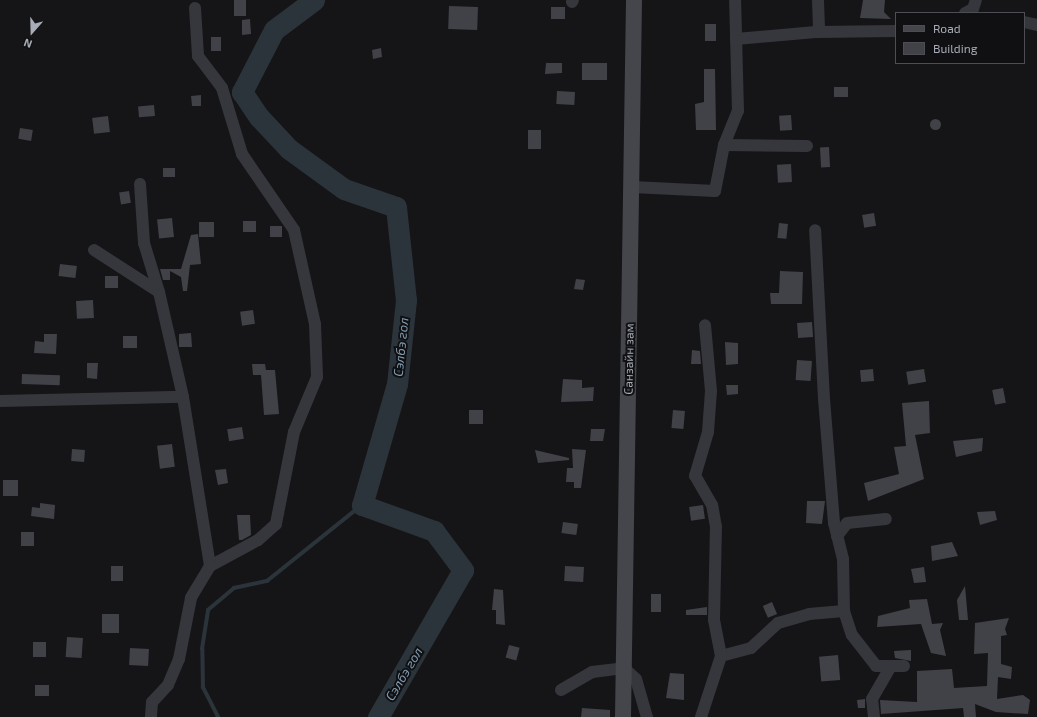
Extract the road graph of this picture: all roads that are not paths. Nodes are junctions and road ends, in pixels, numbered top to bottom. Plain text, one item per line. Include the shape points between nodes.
1 (634, 0) edge
2 (735, 0) edge
3 (818, 0) edge
4 (976, 0) edge
5 (195, 8) dead end
6 (967, 12) edge
7 (1025, 22) edge
8 (1037, 25) edge
9 (895, 31) edge
10 (819, 32) junction
11 (736, 39) junction
12 (724, 145) junction
13 (807, 146) dead end
14 (140, 184) dead end
15 (632, 186) junction
16 (815, 230) dead end
17 (94, 250) dead end
18 (159, 292) junction
19 (705, 325) dead end
20 (183, 397) junction
21 (0, 401) edge
22 (886, 519) dead end
23 (837, 536) junction
24 (210, 566) junction
25 (844, 611) junction
26 (721, 656) junction
27 (891, 666) junction
28 (904, 666) dead end
29 (624, 668) junction
30 (561, 690) dead end
31 (151, 717) edge
32 (623, 717) edge
33 (647, 717) edge
34 (701, 717) edge
35 (874, 717) edge

1 - 15 main road, Санзайн зам
2 - 11 street
3 - 10 street
4 - 6 street via 973,8
5 - 24 street via 198,56 222,88 242,154 294,230 315,324 317,377 294,432 276,524 258,540
7 - 8 street
9 - 10 street
10 - 11 street
11 - 12 street via 738,111
12 - 13 street
12 - 15 street via 715,191
14 - 18 street via 144,243
15 - 29 main road, Санзайн зам
16 - 23 street via 824,399
17 - 18 street
18 - 20 street
19 - 26 street via 711,397 708,432 695,476 712,505 716,527 714,620
20 - 21 street
20 - 24 street
22 - 23 street via 847,523
23 - 25 street via 843,559
24 - 31 street via 191,598 179,659 168,684 152,702
25 - 26 street via 809,614 778,623 751,648
25 - 27 street via 852,635 868,658 876,666
26 - 34 street
27 - 28 street
27 - 35 street via 872,700
29 - 30 street via 592,672
29 - 32 main road, Санзайн зам
29 - 33 street via 636,678

